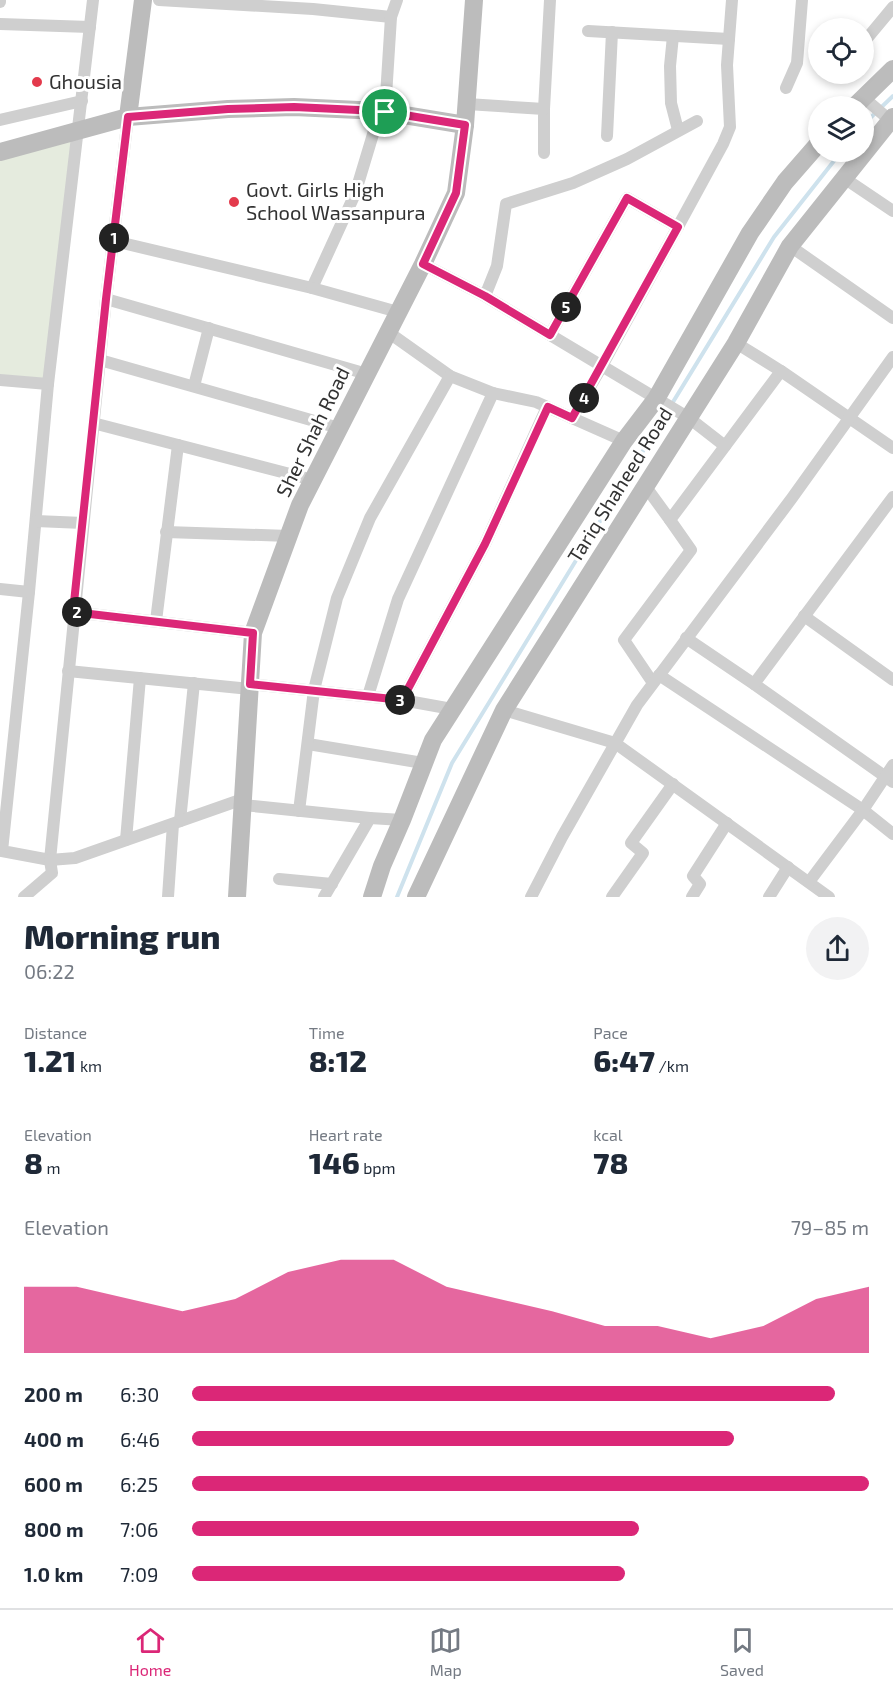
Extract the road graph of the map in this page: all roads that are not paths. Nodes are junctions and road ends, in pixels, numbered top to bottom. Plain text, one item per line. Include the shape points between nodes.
1 (93, 0) edge
2 (143, 0) edge
3 (159, 0) edge
4 (397, 0) edge
5 (474, 0) edge
6 (550, 0) edge
7 (732, 0) edge
8 (802, 0) edge
9 (235, 2) edge
10 (314, 5) edge
11 (893, 7) edge
12 (391, 17) junction
13 (0, 24) edge
14 (90, 27) junction
15 (874, 30) edge
16 (588, 31) dead end
17 (612, 32) junction
18 (673, 36) junction
19 (729, 39) junction
20 (893, 69) edge
21 (786, 88) dead end
22 (868, 96) edge
23 (82, 101) junction
24 (467, 104) junction
25 (544, 109) junction
26 (874, 109) edge
27 (382, 111) junction
28 (128, 117) junction
29 (889, 118) edge
30 (0, 120) edge
31 (697, 121) dead end
32 (465, 125) junction
33 (78, 130) junction
34 (678, 130) junction
35 (607, 136) dead end
36 (0, 152) edge
37 (544, 153) dead end
38 (808, 156) edge
39 (844, 178) junction
40 (893, 211) edge
41 (678, 227) junction
42 (114, 241) junction
43 (790, 246) junction
44 (423, 264) junction
45 (312, 288) junction
46 (485, 296) junction
47 (106, 299) junction
48 (398, 312) junction
49 (893, 318) edge
50 (209, 328) junction
51 (388, 332) junction
52 (550, 335) junction
53 (736, 343) junction
54 (893, 357) edge
55 (100, 360) junction
56 (602, 366) junction
57 (781, 371) junction
58 (367, 374) junction
59 (450, 376) junction
60 (0, 380) edge
61 (48, 384) junction
62 (194, 386) junction
63 (493, 393) junction
64 (658, 400) junction
65 (548, 407) junction
66 (687, 416) junction
67 (850, 417) junction
68 (572, 418) junction
69 (93, 423) junction
70 (339, 428) junction
71 (624, 441) junction
72 (178, 444) junction
73 (725, 446) junction
74 (893, 448) edge
75 (313, 480) junction
76 (646, 487) junction
77 (893, 497) edge
78 (670, 520) junction
79 (36, 521) junction
80 (83, 523) junction
81 (166, 532) junction
82 (289, 536) junction
83 (0, 589) edge
84 (29, 592) junction
85 (73, 612) junction
86 (804, 616) junction
87 (156, 621) junction
88 (253, 633) junction
89 (686, 638) junction
90 (68, 671) junction
91 (140, 678) junction
92 (656, 679) junction
93 (893, 680) edge
94 (194, 683) junction
95 (754, 684) junction
96 (250, 686) junction
97 (314, 690) junction
98 (368, 696) junction
99 (402, 700) junction
100 (452, 709) junction
101 (504, 710) junction
102 (615, 743) junction
103 (308, 744) junction
104 (423, 763) junction
105 (893, 765) edge
106 (889, 779) edge
107 (673, 784) junction
108 (243, 802) junction
109 (299, 810) junction
110 (862, 810) junction
111 (370, 818) junction
112 (402, 820) junction
113 (176, 822) junction
114 (727, 823) junction
115 (893, 834) edge
116 (126, 840) junction
117 (1, 853) edge
118 (50, 860) junction
119 (788, 867) junction
120 (279, 879) dead end
121 (809, 882) junction
122 (332, 884) junction
123 (24, 897) edge
124 (168, 897) edge
125 (237, 897) edge
126 (324, 897) edge
127 (372, 897) edge
128 (416, 897) edge
129 (531, 897) edge
130 (612, 897) edge
131 (692, 897) edge
132 (769, 897) edge
133 (829, 897) edge

1 - 14 street
2 - 28 main road
3 - 9 street
4 - 12 street
5 - 24 main road, Sher Shah Road
6 - 25 street
7 - 19 street
8 - 21 street via 797,63
9 - 10 street
10 - 12 street
11 - 15 street
12 - 27 street
13 - 14 street
14 - 23 street
16 - 17 street
17 - 18 street
17 - 35 street
18 - 19 street
18 - 34 street via 671,103
19 - 41 street via 726,65 730,127
20 - 22 main road
23 - 30 street
23 - 33 street
24 - 25 street
24 - 32 main road, Sher Shah Road
25 - 37 street
26 - 29 street
27 - 28 main road via 294,107
27 - 32 main road
27 - 45 street via 355,194
28 - 33 main road
28 - 42 street
29 - 39 main road, Tariq Shaheed Road
31 - 34 street
32 - 44 main road, Sher Shah Road via 456,193
33 - 36 main road
33 - 61 street
34 - 46 street via 573,183 506,204 497,266
38 - 64 main road, Tariq Shaheed Road via 750,233
39 - 40 street
39 - 43 main road, Tariq Shaheed Road
41 - 52 street via 627,198
41 - 56 street
42 - 45 street
42 - 47 street
43 - 49 street
43 - 53 main road, Tariq Shaheed Road
44 - 46 street
44 - 48 main road, Sher Shah Road
45 - 48 street
46 - 52 street
47 - 50 street
47 - 55 street
48 - 51 main road, Sher Shah Road
50 - 58 street
50 - 62 street
51 - 58 main road, Sher Shah Road
51 - 59 street
52 - 56 street
53 - 57 street
53 - 66 main road, Tariq Shaheed Road
54 - 67 street
55 - 62 street
55 - 69 street
56 - 64 street
56 - 68 street
57 - 67 street
57 - 73 street
58 - 70 main road, Sher Shah Road
59 - 63 street
59 - 97 street via 370,518 338,598
60 - 61 street
61 - 79 street
62 - 70 street
63 - 65 street
63 - 98 street via 398,600
64 - 66 street
64 - 71 main road, Tariq Shaheed Road
65 - 68 street
65 - 99 street via 485,544
66 - 73 street
66 - 76 main road, Tariq Shaheed Road
67 - 74 street
67 - 89 street
68 - 71 street
69 - 72 street
69 - 80 street
70 - 75 main road, Sher Shah Road
71 - 100 main road, Tariq Shaheed Road
72 - 75 street
72 - 81 street
73 - 78 street
75 - 82 main road, Sher Shah Road
76 - 78 street
76 - 101 main road, Tariq Shaheed Road
77 - 86 street
78 - 92 street via 691,550 624,640
79 - 80 street
79 - 84 street
80 - 85 street
81 - 82 street
81 - 87 street
82 - 88 main road, Sher Shah Road
83 - 84 street
84 - 117 street
85 - 87 street
85 - 90 street
86 - 93 street
86 - 95 street
87 - 88 street
88 - 96 main road, Sher Shah Road
89 - 92 street
89 - 95 street
90 - 91 street
90 - 118 street
91 - 94 street
91 - 116 street
92 - 102 street
92 - 110 street
94 - 96 street
94 - 113 street
95 - 106 street
96 - 97 street
96 - 108 main road, Sher Shah Road
97 - 98 street
97 - 103 street
98 - 99 street
99 - 100 street
100 - 104 main road, Tariq Shaheed Road
101 - 102 street
101 - 128 main road, Tariq Shaheed Road
102 - 107 street
102 - 129 street
103 - 104 street
103 - 109 street
104 - 112 main road, Tariq Shaheed Road
105 - 106 street
106 - 110 street
107 - 114 street
107 - 130 street via 631,843 643,853
108 - 109 street
108 - 113 street
108 - 125 main road, Sher Shah Road
109 - 111 street
110 - 115 street
110 - 121 street
111 - 112 street
111 - 122 street
112 - 127 main road, Tariq Shaheed Road
113 - 116 street
113 - 124 street
114 - 119 street
114 - 131 street via 693,876 700,884
116 - 118 street via 75,858
117 - 118 street
118 - 123 street via 52,873
119 - 121 street
119 - 132 street
120 - 122 street
121 - 133 street
122 - 126 street

